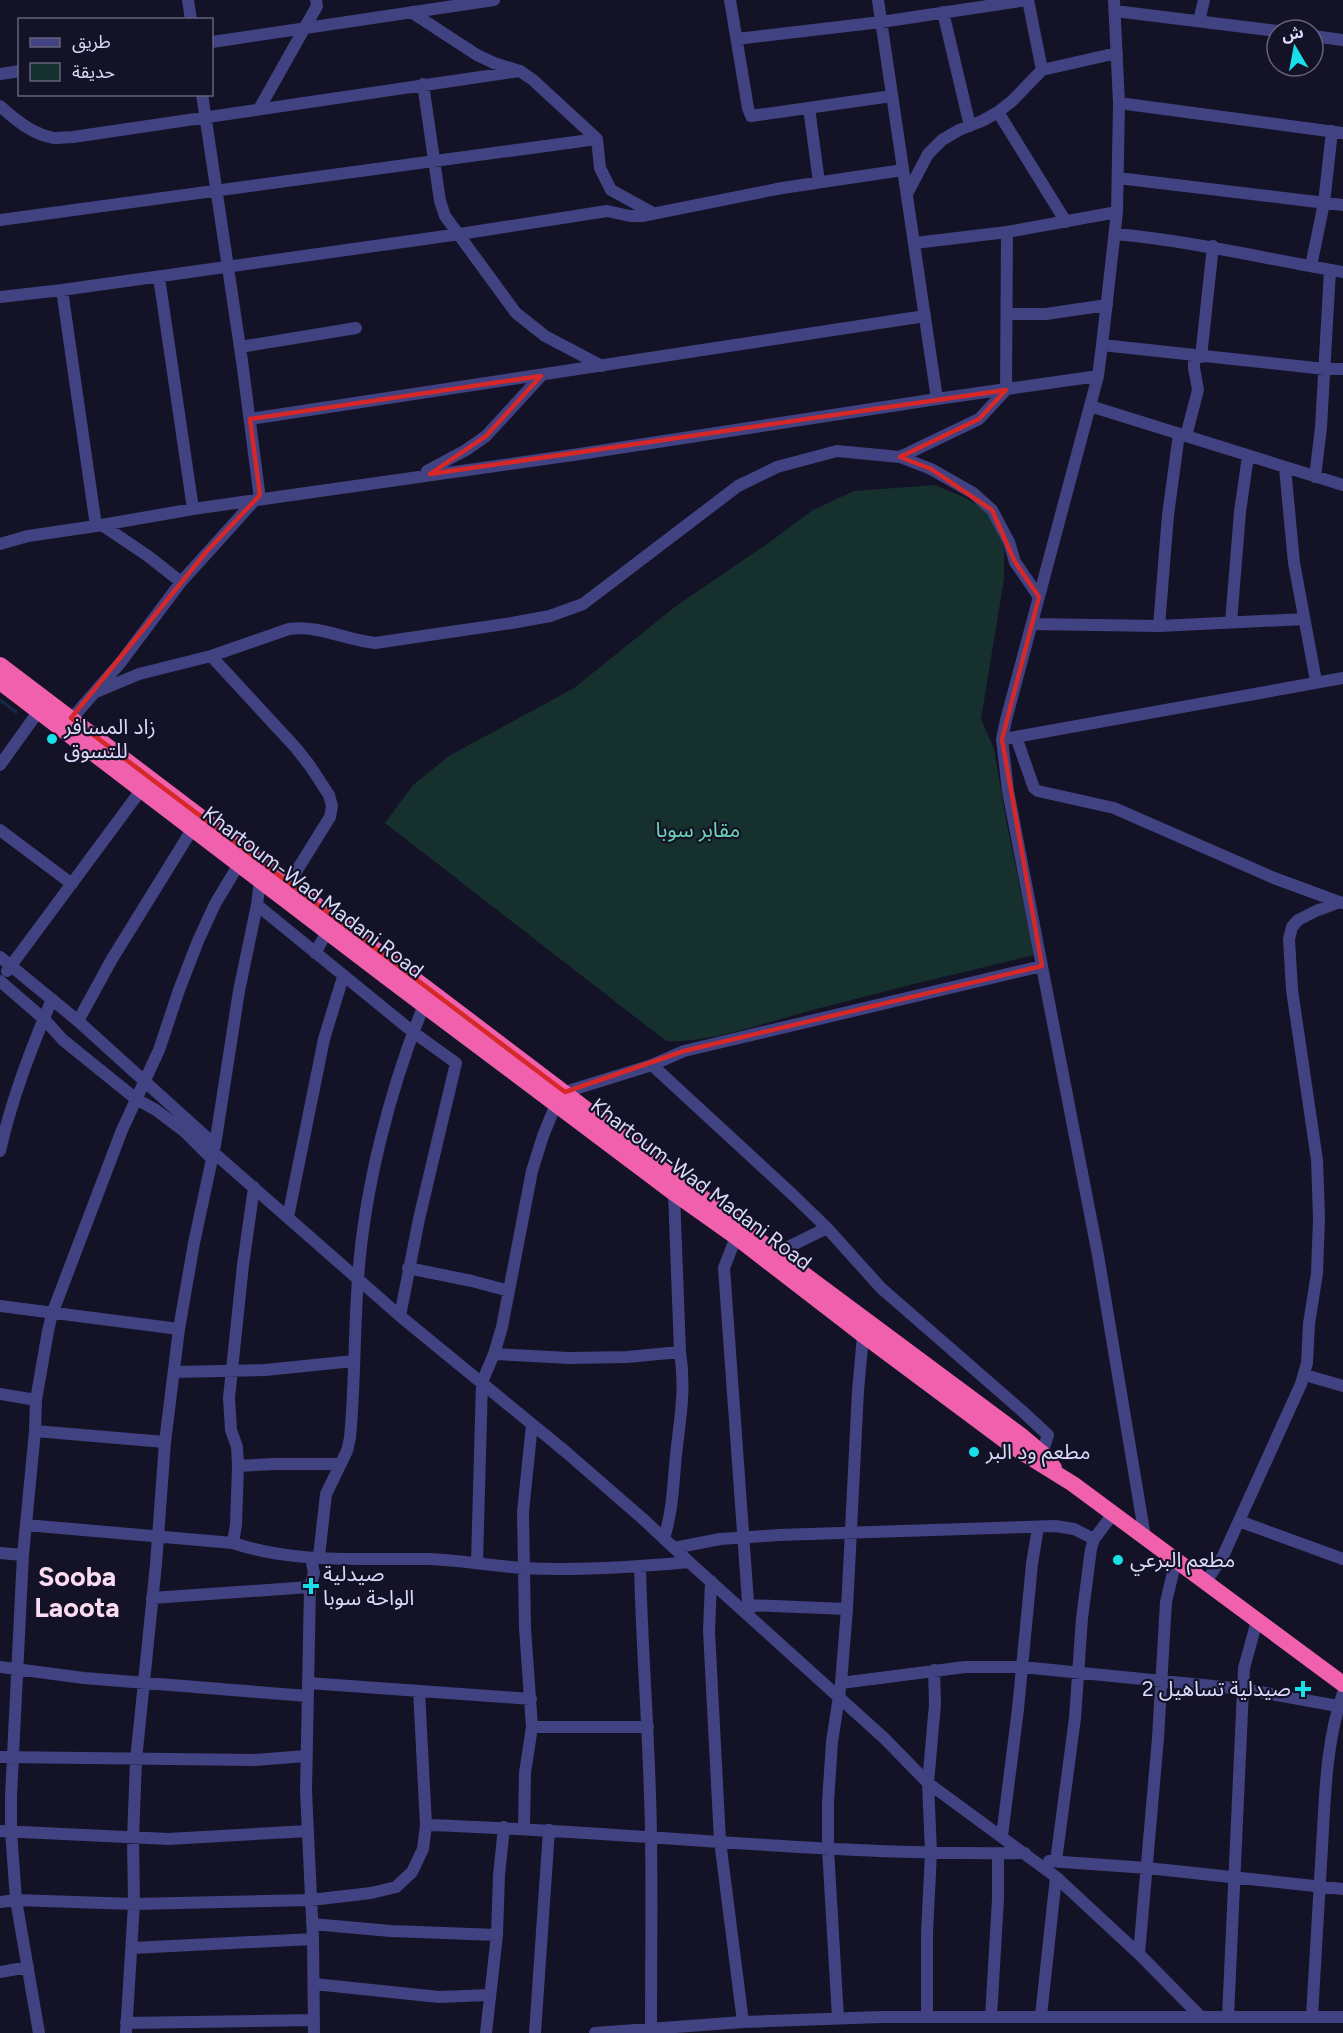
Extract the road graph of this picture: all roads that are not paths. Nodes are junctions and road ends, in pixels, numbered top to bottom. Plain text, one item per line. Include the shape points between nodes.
1 (188, 0) edge
2 (316, 0) edge
3 (494, 0) edge
4 (730, 0) edge
5 (878, 0) edge
6 (1027, 0) edge
7 (1204, 0) edge
8 (1114, 6) edge
9 (411, 12) junction
10 (943, 12) junction
11 (191, 18) edge
12 (1199, 21) junction
13 (880, 22) junction
14 (304, 28) junction
15 (1265, 29) edge
16 (1325, 38) edge
17 (737, 39) junction
18 (1343, 40) edge
19 (213, 42) edge
20 (1118, 53) junction
21 (1042, 70) junction
22 (18, 71) edge
23 (520, 71) junction
24 (0, 74) edge
25 (423, 84) junction
26 (202, 96) edge
27 (892, 96) junction
28 (1119, 103) junction
29 (0, 106) edge
30 (809, 108) junction
31 (259, 109) junction
32 (998, 111) junction
33 (205, 117) junction
34 (970, 126) junction
35 (1338, 132) edge
36 (597, 139) junction
37 (435, 162) junction
38 (903, 170) junction
39 (1118, 178) junction
40 (819, 182) junction
41 (217, 192) junction
42 (907, 194) junction
43 (1324, 203) junction
44 (1343, 205) edge
45 (1117, 212) junction
46 (653, 213) junction
47 (0, 220) edge
48 (1066, 222) junction
49 (1007, 232) junction
50 (460, 234) junction
51 (1115, 234) junction
52 (915, 243) junction
53 (1213, 246) junction
54 (1311, 266) junction
55 (226, 267) junction
56 (1337, 271) edge
57 (159, 277) junction
58 (62, 290) junction
59 (0, 297) edge
60 (1107, 305) junction
61 (1007, 314) junction
62 (925, 316) junction
63 (356, 328) dead end
64 (1102, 345) junction
65 (240, 347) junction
66 (1197, 357) junction
67 (602, 366) junction
68 (1325, 369) junction
69 (1343, 369) edge
70 (541, 376) junction
71 (1098, 376) junction
72 (1006, 390) junction
73 (938, 399) junction
74 (1090, 406) junction
75 (250, 419) junction
76 (1182, 435) junction
77 (1248, 456) junction
78 (900, 457) junction
79 (1285, 468) junction
80 (418, 476) junction
81 (1315, 477) junction
82 (1343, 485) edge
83 (258, 500) junction
84 (193, 509) junction
85 (99, 526) junction
86 (0, 544) edge
87 (181, 582) junction
88 (1039, 597) junction
89 (1304, 619) junction
90 (1231, 622) junction
91 (1032, 624) junction
92 (1159, 626) junction
93 (211, 656) junction
94 (0, 664) edge
95 (1342, 674) edge
96 (1316, 681) junction
97 (0, 682) edge
98 (96, 692) junction
99 (43, 706) junction
100 (67, 724) junction
101 (1016, 737) junction
102 (1002, 739) junction
103 (0, 765) edge
104 (141, 790) junction
105 (193, 828) junction
106 (0, 830) edge
107 (239, 864) junction
108 (260, 881) junction
109 (289, 883) junction
110 (72, 884) junction
111 (1341, 903) edge
112 (257, 905) junction
113 (327, 932) junction
114 (315, 953) junction
115 (0, 957) edge
116 (11, 965) junction
117 (1042, 966) junction
118 (343, 977) junction
119 (0, 981) edge
120 (52, 999) junction
121 (424, 1005) junction
122 (44, 1019) junction
123 (78, 1021) junction
124 (413, 1032) junction
125 (652, 1065) junction
126 (144, 1082) junction
127 (561, 1098) junction
128 (136, 1099) junction
129 (0, 1151) edge
130 (214, 1152) junction
131 (254, 1187) junction
132 (675, 1194) junction
133 (288, 1217) junction
134 (827, 1228) junction
135 (736, 1237) junction
136 (776, 1252) junction
137 (408, 1268) junction
138 (358, 1279) junction
139 (509, 1292) junction
140 (0, 1306) edge
141 (52, 1314) junction
142 (400, 1316) junction
143 (180, 1329) junction
144 (862, 1335) junction
145 (680, 1352) junction
146 (494, 1354) junction
147 (354, 1361) junction
148 (231, 1370) junction
149 (174, 1372) junction
150 (1305, 1374) junction
151 (482, 1382) junction
152 (1343, 1386) edge
153 (0, 1394) edge
154 (36, 1400) junction
155 (532, 1424) junction
156 (35, 1431) junction
157 (165, 1442) junction
158 (1039, 1457) junction
159 (340, 1464) junction
160 (238, 1466) junction
161 (1113, 1514) junction
162 (1239, 1521) junction
163 (26, 1525) junction
164 (1038, 1527) junction
165 (852, 1532) junction
166 (1145, 1537) junction
167 (158, 1538) junction
168 (664, 1538) junction
169 (742, 1538) junction
170 (1094, 1539) junction
171 (233, 1543) junction
172 (674, 1548) junction
173 (0, 1552) edge
174 (22, 1555) junction
175 (311, 1558) junction
176 (1343, 1559) edge
177 (1176, 1560) junction
178 (477, 1562) junction
179 (689, 1562) junction
180 (640, 1566) junction
181 (524, 1568) junction
182 (711, 1581) junction
183 (1206, 1582) junction
184 (310, 1587) junction
185 (153, 1598) junction
186 (749, 1610) junction
187 (847, 1610) junction
188 (1257, 1621) junction
189 (1022, 1666) junction
190 (0, 1667) edge
191 (17, 1668) junction
192 (934, 1670) junction
193 (1079, 1671) junction
194 (1162, 1680) junction
195 (308, 1683) junction
196 (841, 1683) junction
197 (142, 1684) junction
198 (1343, 1684) edge
199 (1243, 1689) junction
200 (419, 1691) junction
201 (1343, 1693) edge
202 (307, 1696) junction
203 (839, 1696) junction
204 (531, 1699) junction
205 (1338, 1706) junction
206 (532, 1727) junction
207 (648, 1727) junction
208 (306, 1756) junction
209 (6, 1757) edge
210 (136, 1760) junction
211 (928, 1783) junction
212 (426, 1825) junction
213 (504, 1827) junction
214 (524, 1829) junction
215 (549, 1830) junction
216 (5, 1831) edge
217 (308, 1832) junction
218 (651, 1836) junction
219 (1002, 1836) junction
220 (133, 1839) junction
221 (720, 1841) junction
222 (828, 1849) junction
223 (931, 1852) junction
224 (1025, 1853) junction
225 (998, 1854) junction
226 (1036, 1861) junction
227 (1056, 1862) junction
228 (1147, 1868) junction
229 (1056, 1877) junction
230 (1234, 1878) junction
231 (1319, 1888) junction
232 (1343, 1889) edge
233 (16, 1900) junction
234 (311, 1900) junction
235 (0, 1902) edge
236 (134, 1904) junction
237 (312, 1924) junction
238 (497, 1935) junction
239 (313, 1939) junction
240 (132, 1948) junction
241 (1139, 1954) junction
242 (28, 1967) junction
243 (0, 1972) edge
244 (314, 1984) junction
245 (489, 1995) junction
246 (1041, 2016) junction
247 (927, 2017) junction
248 (991, 2017) junction
249 (1200, 2017) junction
250 (1228, 2017) junction
251 (1312, 2017) junction
252 (1343, 2017) edge
253 (838, 2018) junction
254 (736, 2026) edge
255 (314, 2027) edge
256 (126, 2028) edge
257 (651, 2028) junction
258 (39, 2033) edge
259 (486, 2033) edge
260 (535, 2033) edge
261 (595, 2033) edge

1 - 11 street
2 - 14 street via 317,6
3 - 9 street
4 - 17 street
5 - 13 street
6 - 10 street
6 - 21 street
7 - 12 street
8 - 12 street
8 - 20 street
9 - 14 street
9 - 23 street via 477,55
10 - 13 street
10 - 34 street
12 - 15 street
13 - 17 street
13 - 27 street
14 - 19 street
14 - 31 street
16 - 18 street
17 - 30 street via 751,116
20 - 21 street
20 - 28 street
21 - 32 street
22 - 24 street
23 - 25 street
23 - 36 street
25 - 31 street
25 - 37 street
26 - 33 street
27 - 30 street
27 - 38 street
28 - 35 street
28 - 39 street
29 - 33 street via 24,125 53,138
30 - 40 street
31 - 33 street
32 - 34 street
32 - 48 street
33 - 41 street
34 - 42 street via 942,140 928,154
35 - 43 street
36 - 37 street
36 - 46 street via 600,168 611,190
37 - 41 street
37 - 50 street via 445,216
38 - 40 street
38 - 42 street
39 - 43 street
39 - 45 street
40 - 46 street
41 - 47 street
41 - 55 street
42 - 52 street
43 - 44 street
43 - 54 street
45 - 48 street
45 - 51 street
46 - 50 street via 630,216 607,211
48 - 49 street
49 - 52 street
49 - 61 street
50 - 55 street
50 - 67 street via 516,313 545,336
51 - 53 street
51 - 60 street
52 - 62 street
53 - 54 street
53 - 66 street
54 - 56 street
55 - 57 street
55 - 65 street
56 - 68 street
57 - 58 street
57 - 84 street
58 - 59 street
58 - 85 street
60 - 61 street via 1047,314
60 - 64 street
61 - 72 street
62 - 67 street
62 - 73 street
63 - 65 street
64 - 66 street
64 - 71 street
65 - 75 street
66 - 68 street
66 - 76 street via 1194,368 1198,390
67 - 70 street
68 - 69 street
68 - 81 street
70 - 75 street
70 - 80 street via 486,436
71 - 72 street
71 - 74 street
72 - 73 street
72 - 78 street via 980,419
73 - 80 street
74 - 76 street
74 - 88 street
75 - 83 street
76 - 77 street
76 - 92 street via 1168,515
77 - 79 street
77 - 90 street
78 - 88 street via 931,469 992,510 1015,562
78 - 93 street via 837,451 777,467 738,486 583,604 550,616 375,643 301,628 277,632
79 - 81 street
79 - 89 street via 1293,563
80 - 83 street
81 - 82 street
83 - 84 street
83 - 87 street
84 - 85 street
85 - 86 street
85 - 87 street
87 - 98 street
88 - 91 street
89 - 90 street
89 - 96 street
90 - 92 street
91 - 92 street
91 - 102 street
93 - 98 street via 139,675
93 - 109 street via 296,748 329,795 330,817
94 - 99 highway
95 - 96 street
96 - 101 street
97 - 99 highway
98 - 100 street
99 - 100 highway
99 - 103 street
100 - 104 highway, Khartoum-Wad Madani Road
100 - 109 highway
101 - 102 street
101 - 111 street via 1038,791 1114,808
102 - 117 street via 1008,791
104 - 105 highway, Khartoum-Wad Madani Road
104 - 110 street
105 - 107 highway, Khartoum-Wad Madani Road
105 - 123 street
106 - 110 street
107 - 108 highway, Khartoum-Wad Madani Road
107 - 126 street via 198,941
108 - 112 street
108 - 113 highway, Khartoum-Wad Madani Road
109 - 127 highway
110 - 116 street
111 - 150 street via 1298,920 1289,939 1292,990 1317,1160 1317,1273
112 - 114 street
112 - 130 street
113 - 114 street
113 - 121 highway, Khartoum-Wad Madani Road
114 - 118 street
115 - 116 street
116 - 119 street
116 - 120 street
117 - 125 street via 684,1051
117 - 166 street via 1098,1255
118 - 124 street
118 - 133 street via 324,1039
119 - 122 street
120 - 122 street
120 - 123 street
121 - 124 street
121 - 127 highway, Khartoum-Wad Madani Road
122 - 128 street via 63,1040
122 - 129 street via 9,1113
123 - 126 street
124 - 137 street via 456,1063
124 - 138 street via 375,1170
125 - 127 street
125 - 134 street
126 - 128 street
126 - 130 street
127 - 132 highway, Khartoum-Wad Madani Road
127 - 136 highway
127 - 139 street via 532,1171
128 - 130 street
128 - 141 street
130 - 131 street
130 - 143 street
131 - 133 street
131 - 148 street
132 - 135 highway, Khartoum-Wad Madani Road
132 - 145 street
133 - 138 street
134 - 136 street
134 - 158 street via 881,1288 1048,1435
135 - 144 highway, Khartoum-Wad Madani Road
135 - 169 street via 724,1268
136 - 158 highway
137 - 139 street
137 - 142 street
138 - 142 street
138 - 147 street
139 - 146 street
140 - 141 street
141 - 143 street
141 - 154 street
142 - 151 street
143 - 149 street
144 - 158 highway, Khartoum-Wad Madani Road
144 - 165 street
145 - 146 street via 569,1358
145 - 168 street via 683,1404 671,1517
146 - 151 street
147 - 148 street
147 - 159 street via 350,1438
148 - 149 street
148 - 160 street via 231,1430
149 - 157 street
150 - 152 street
150 - 162 street
151 - 155 street
151 - 178 street
153 - 154 street
154 - 156 street
155 - 168 street
155 - 181 street via 523,1512
156 - 157 street
156 - 163 street
157 - 167 street
158 - 161 highway
159 - 160 street
159 - 175 street via 326,1494 319,1556
160 - 171 street
161 - 166 highway
161 - 170 street
162 - 176 street
162 - 183 street
163 - 167 street
163 - 174 street
164 - 165 street
164 - 170 street via 1066,1527
164 - 189 street
165 - 169 street
165 - 187 street
166 - 177 highway
167 - 171 street
167 - 185 street
168 - 172 street
169 - 172 street
169 - 186 street
170 - 193 street via 1082,1618
171 - 175 street via 253,1550
172 - 179 street
173 - 174 street
174 - 191 street
175 - 178 street
175 - 184 street via 314,1573
177 - 183 highway
177 - 194 street via 1166,1602
178 - 181 street
179 - 180 street
179 - 182 street
180 - 181 street
180 - 207 street
181 - 204 street
182 - 186 street
182 - 221 street via 709,1631
183 - 188 highway
184 - 185 street
184 - 195 street
185 - 197 street
186 - 187 street
186 - 203 street
187 - 196 street
188 - 198 highway
188 - 199 street via 1245,1661
189 - 192 street
189 - 193 street
189 - 219 street
190 - 191 street
191 - 197 street
191 - 209 street
192 - 196 street
192 - 211 street
193 - 194 street
193 - 227 street
194 - 199 street
194 - 228 street
195 - 200 street
195 - 202 street
196 - 203 street
197 - 202 street
197 - 210 street
199 - 205 street
199 - 230 street
200 - 204 street
200 - 212 street
201 - 205 street
202 - 208 street
203 - 211 street
203 - 222 street via 832,1742
204 - 206 street
205 - 231 street
206 - 207 street
206 - 214 street via 525,1773
207 - 218 street
208 - 210 street
208 - 217 street
209 - 210 street
209 - 216 street
210 - 220 street
211 - 219 street
211 - 223 street
212 - 213 street
212 - 234 street via 423,1849 412,1872 396,1887
213 - 214 street
213 - 238 street
214 - 215 street
215 - 218 street
215 - 260 street
216 - 220 street
216 - 233 street
217 - 220 street
217 - 234 street
218 - 221 street
218 - 257 street
219 - 224 street
220 - 236 street
221 - 222 street
221 - 254 street
222 - 223 street
222 - 253 street
223 - 225 street
223 - 247 street
224 - 225 street
224 - 226 street
225 - 248 street
226 - 227 street
226 - 229 street
227 - 228 street
228 - 230 street
228 - 241 street
229 - 241 street
229 - 246 street
230 - 231 street
230 - 250 street
231 - 232 street
231 - 251 street
233 - 235 street
233 - 236 street
233 - 242 street
234 - 236 street
234 - 237 street
236 - 240 street
237 - 238 street
237 - 239 street
238 - 245 street
239 - 240 street
239 - 244 street
240 - 256 street
241 - 249 street
242 - 243 street
242 - 258 street
244 - 245 street via 438,1997
244 - 255 street
245 - 259 street
246 - 248 street
246 - 249 street
247 - 248 street
247 - 253 street
249 - 250 street
250 - 251 street
251 - 252 street
253 - 254 street
254 - 257 street
255 - 256 street
257 - 261 street

